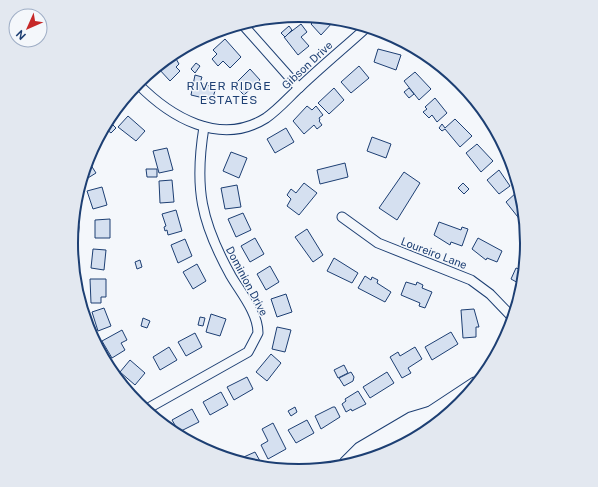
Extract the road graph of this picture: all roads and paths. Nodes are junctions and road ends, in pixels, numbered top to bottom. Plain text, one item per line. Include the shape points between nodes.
1 (246, 29) edge
2 (362, 32) edge
3 (142, 87) edge
4 (299, 88) junction
5 (204, 127) junction
6 (342, 217) dead end
7 (509, 314) edge
8 (466, 390) edge
9 (150, 407) edge
10 (431, 413) junction
11 (383, 448) edge
12 (350, 459) edge

1 - 4 street
2 - 4 street, Gibson Drive
3 - 5 street, Gibson Drive via 168,111
4 - 5 street, Gibson Drive via 273,113 250,126 228,131
5 - 9 street, Dominion Drive via 199,173 200,196 205,216 217,250 253,313 258,333 252,348 245,354
6 - 7 street, Loureiro Lane via 378,243 471,280 490,294
8 - 10 main road
10 - 11 main road via 418,428
10 - 12 main road via 411,419 360,449

